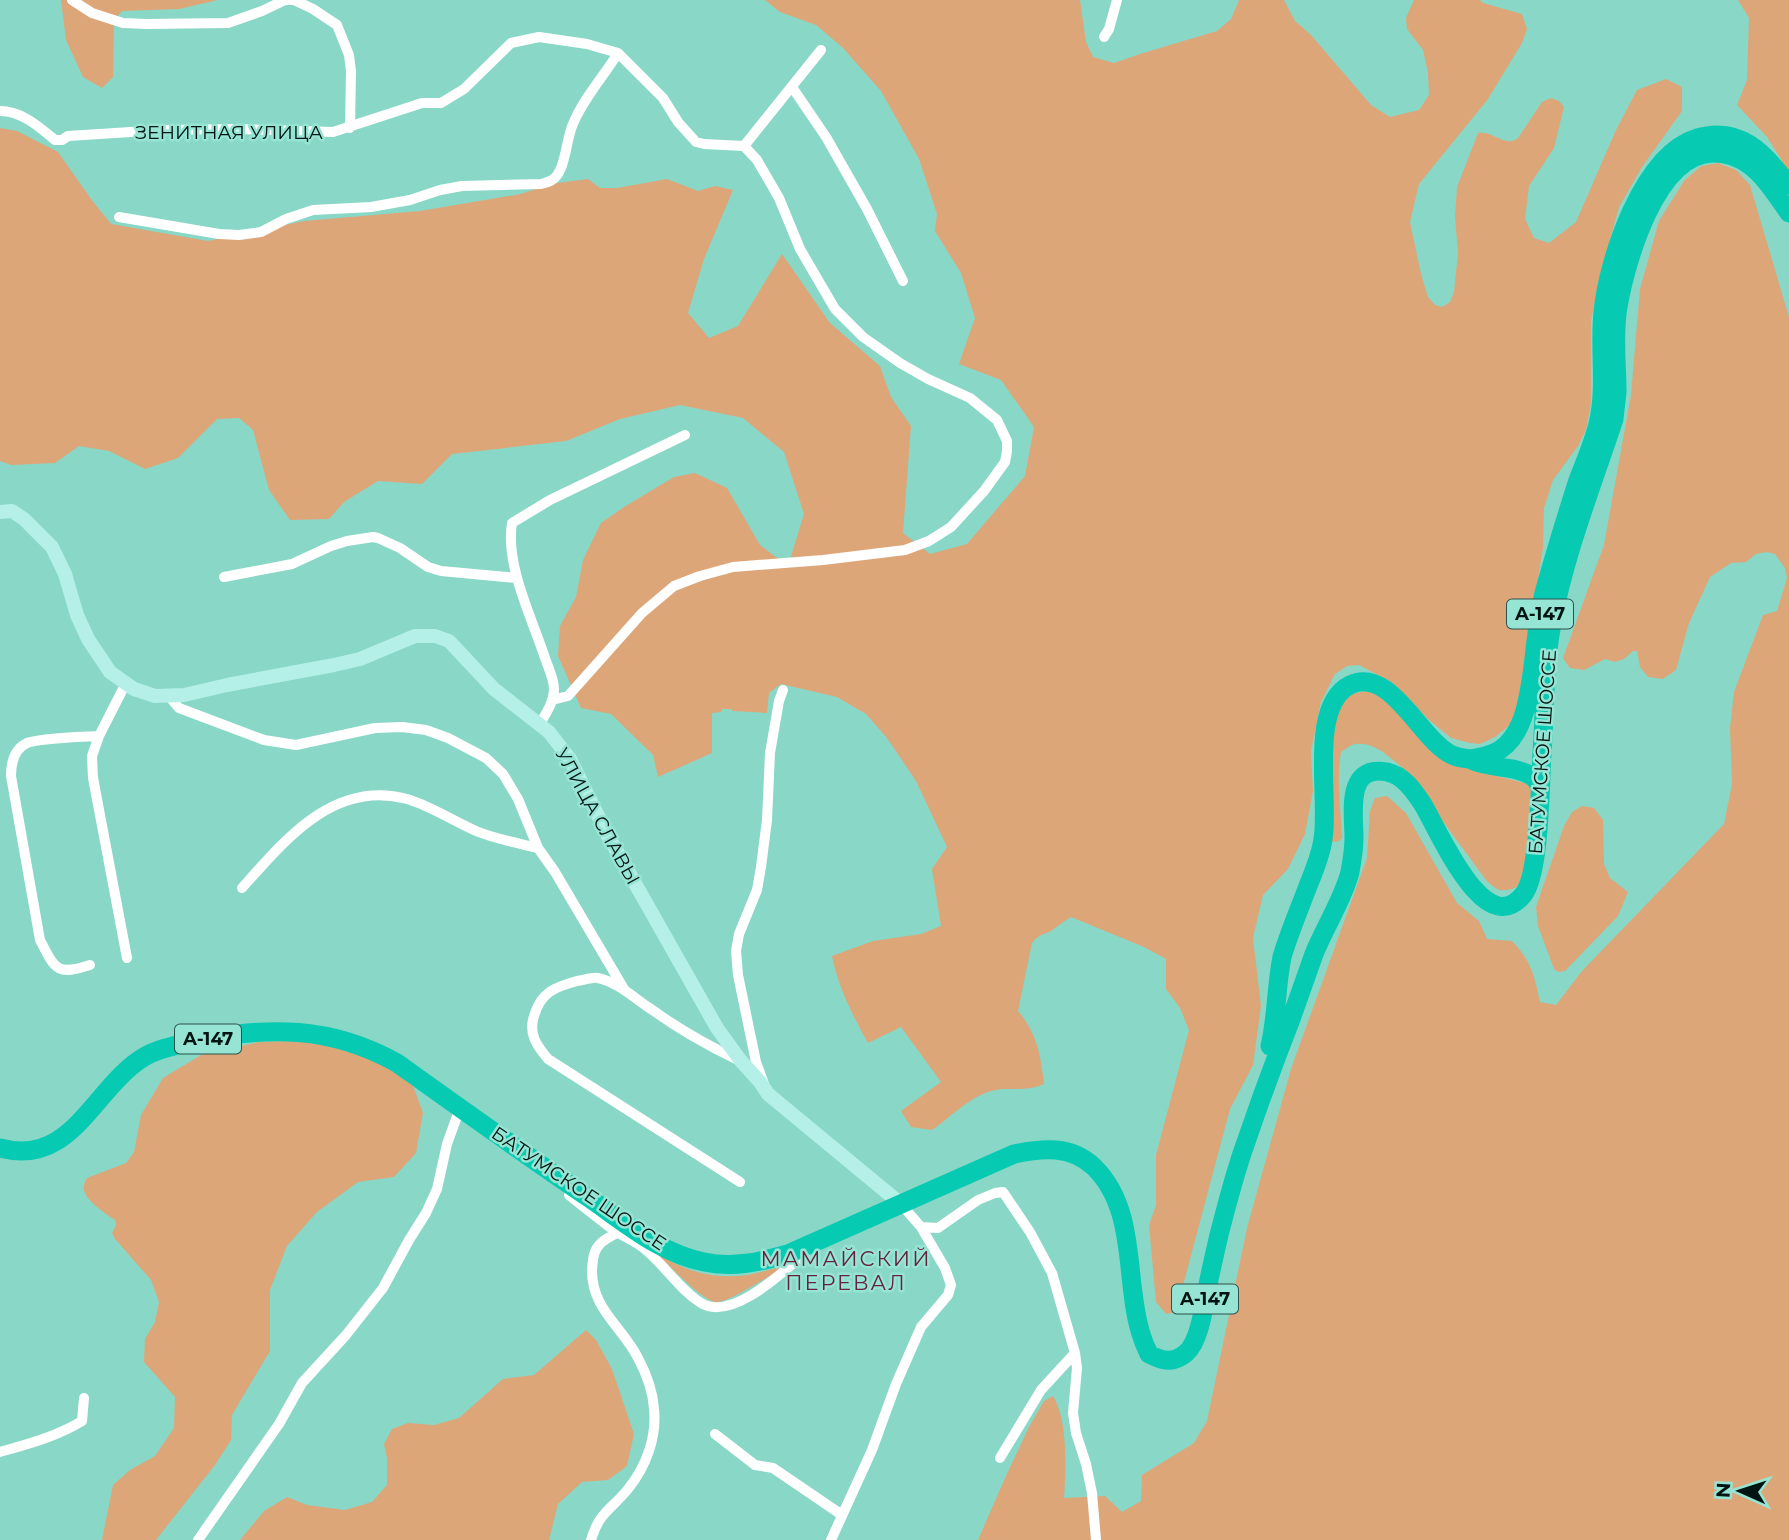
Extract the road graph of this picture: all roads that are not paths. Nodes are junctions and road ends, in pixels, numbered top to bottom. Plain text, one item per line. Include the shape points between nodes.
1 (72, 0) edge
2 (1116, 0) edge
3 (1104, 37) dead end
4 (821, 50) dead end
5 (618, 53) junction
6 (792, 87) junction
7 (0, 111) edge
8 (350, 128) junction
9 (744, 146) junction
10 (1789, 185) edge
11 (1789, 213) edge
12 (119, 217) dead end
13 (903, 281) dead end
14 (685, 435) dead end
15 (0, 512) edge
16 (224, 577) dead end
17 (517, 578) junction
18 (126, 683) junction
19 (783, 690) dead end
20 (168, 695) junction
21 (552, 700) junction
22 (540, 724) junction
23 (99, 736) junction
24 (1468, 758) junction
25 (1540, 786) junction
26 (538, 848) junction
27 (242, 888) dead end
28 (127, 958) dead end
29 (90, 965) dead end
30 (1279, 972) junction
31 (1303, 984) junction
32 (624, 989) junction
33 (741, 1061) junction
34 (768, 1094) junction
35 (460, 1108) junction
36 (1251, 1126) junction
37 (0, 1148) edge
38 (540, 1165) junction
39 (740, 1182) dead end
40 (901, 1204) junction
41 (921, 1227) junction
42 (618, 1232) junction
43 (822, 1239) junction
44 (1075, 1353) junction
45 (84, 1398) dead end
46 (715, 1434) dead end
47 (0, 1452) edge
48 (1000, 1458) dead end
49 (842, 1515) junction
50 (198, 1540) edge
51 (592, 1540) edge
52 (831, 1540) edge
53 (1096, 1540) edge

1 - 8 street via 92,13 123,23 147,24 228,23 294,0 337,25 351,63
2 - 3 street
4 - 6 street
5 - 8 street, ЗЕНИТНАЯ УЛИЦА via 539,37 511,43 464,89 441,103 422,103
5 - 9 street via 663,98 696,142
5 - 12 street via 577,115 558,174 541,184 461,187 371,207 313,210 261,232 239,235
6 - 9 street
6 - 13 street via 826,137
7 - 8 street, ЗЕНИТНАЯ УЛИЦА via 29,119 55,140 162,130 333,132
9 - 21 street via 779,198 800,248 835,309 863,337 900,363 970,398 997,420 1007,441 1005,462 951,527 905,550 733,567 674,586 642,613 568,696
10 - 24 highway, БАТУМСКОЕ ШОССЕ / А-147 via 1759,150 1745,141 1712,134 1673,150 1636,201 1606,291 1598,424 1542,601 1527,704 1518,729 1500,750
11 - 25 highway, БАТУМСКОЕ ШОССЕ / А-147 via 1747,163 1720,153 1688,159 1672,173 1649,210 1617,309 1614,419 1566,564 1552,625
14 - 17 street via 512,523
15 - 18 street, УЛИЦА СЛАВЫ via 24,519 52,547 88,639 110,672
16 - 17 street via 292,564 331,546 373,537 441,571
17 - 21 street via 550,673
18 - 20 street, УЛИЦА СЛАВЫ via 155,696
18 - 23 street
19 - 34 street via 770,753 757,890 736,951 756,1062
20 - 22 street, УЛИЦА СЛАВЫ via 334,665 429,635 449,641 494,689
20 - 26 street via 179,708 264,740 296,745 375,728 425,730 448,738 486,758 503,774
21 - 22 street
22 - 33 street, УЛИЦА СЛАВЫ via 570,759 667,942
23 - 28 street via 92,756 93,778
23 - 29 street via 26,744 11,764 40,940 60,970
24 - 25 highway via 1513,769 1533,777
24 - 30 highway, БАТУМСКОЕ ШОССЕ / А-147 via 1441,748 1380,686 1358,682 1336,697 1325,735 1324,838
25 - 31 highway, БАТУМСКОЕ ШОССЕ / А-147 via 1531,881 1515,903 1497,906 1473,889 1405,781 1385,772 1367,775 1356,785 1353,796 1349,877
26 - 27 street via 479,832 411,800 370,795 317,814
26 - 32 street
30 - 31 highway via 1287,985
30 - 36 highway, БАТУМСКОЕ ШОССЕ / А-147 via 1275,1027
31 - 36 highway, БАТУМСКОЕ ШОССЕ / А-147
32 - 33 street via 653,1011
32 - 39 street via 598,978 559,985 543,997 534,1016 531,1033 538,1047 548,1059
33 - 34 street, УЛИЦА СЛАВЫ
34 - 40 street, УЛИЦА СЛАВЫ
35 - 37 highway, БАТУМСКОЕ ШОССЕ / А-147 via 397,1062 349,1041 281,1032 224,1035 145,1056 68,1134 47,1146 30,1152
35 - 38 highway, БАТУМСКОЕ ШОССЕ / А-147
35 - 50 street via 437,1189 383,1287 302,1382 279,1424
36 - 40 highway, БАТУМСКОЕ ШОССЕ / А-147 via 1219,1234 1199,1330 1189,1351 1174,1360 1161,1361 1149,1354 1140,1333 1125,1229 1115,1196 1100,1173 1080,1156 1055,1149 1014,1154
38 - 42 street via 541,1174
38 - 43 highway, БАТУМСКОЕ ШОССЕ / А-147 via 656,1243 704,1262 761,1262
40 - 41 street
40 - 43 highway, БАТУМСКОЕ ШОССЕ / А-147
41 - 44 street via 939,1228 978,1200 1003,1192 1052,1273
41 - 49 street via 945,1268 948,1295 921,1327
42 - 43 street via 646,1250 694,1298 719,1307 750,1296 773,1281
42 - 51 street via 598,1245 593,1257 593,1287 606,1315 637,1356 655,1410 646,1461 595,1525
44 - 48 street via 1041,1390
44 - 53 street via 1073,1413 1092,1493
45 - 47 street via 82,1420 76,1424
46 - 49 street via 755,1465 773,1468
49 - 52 street

